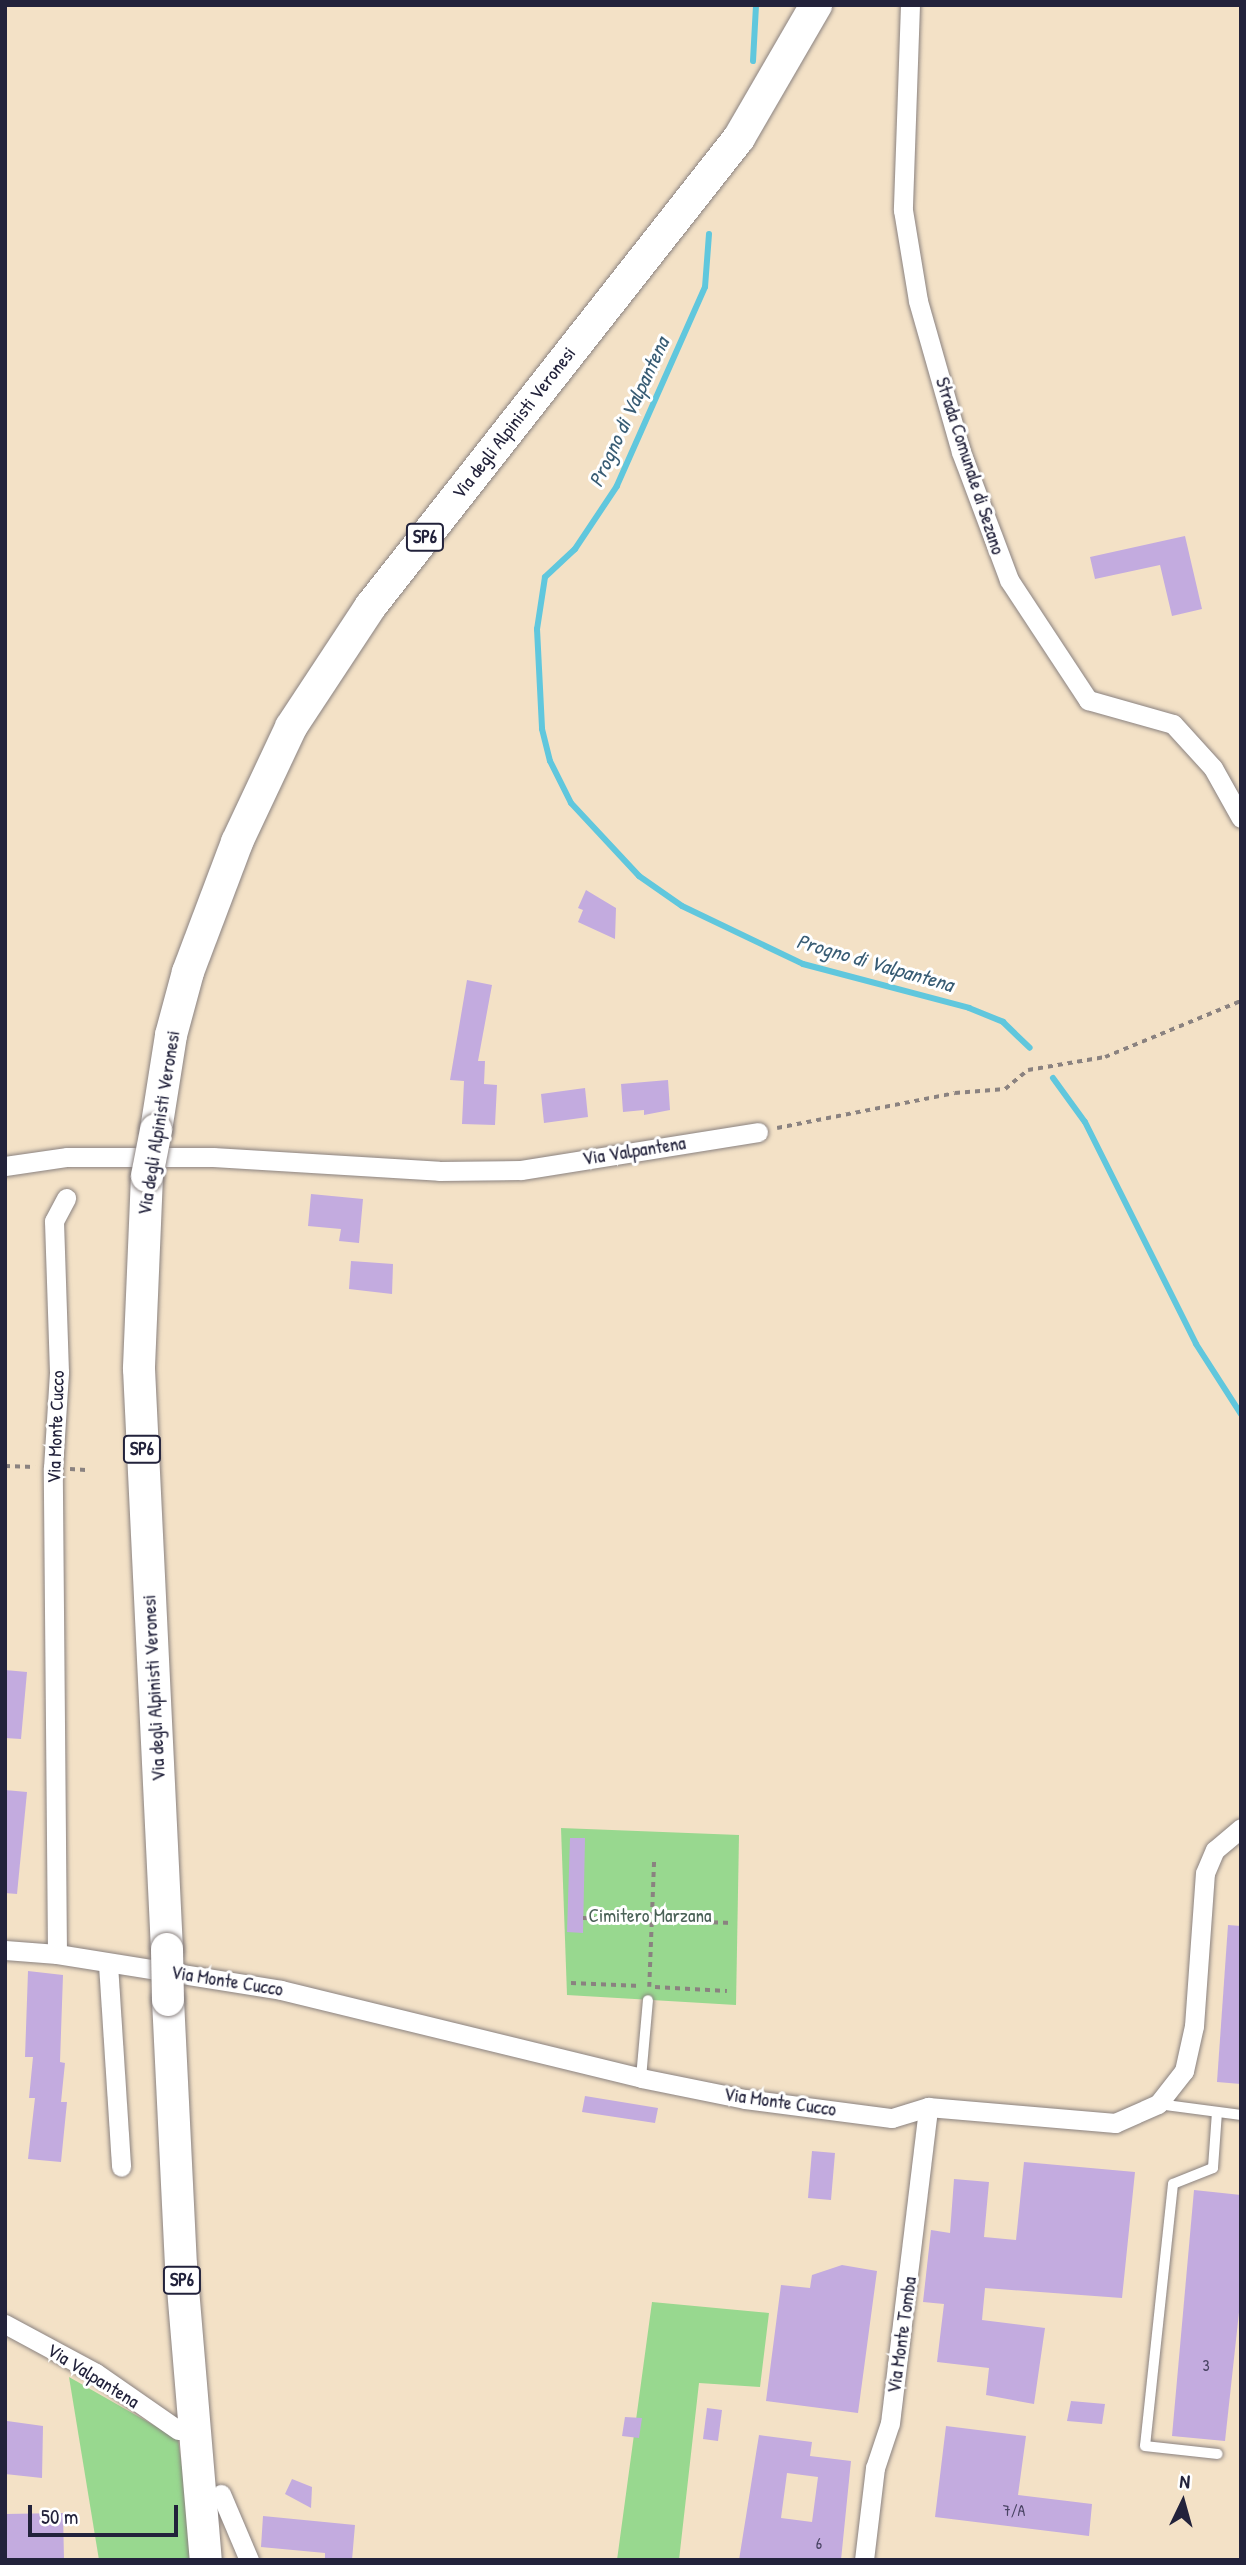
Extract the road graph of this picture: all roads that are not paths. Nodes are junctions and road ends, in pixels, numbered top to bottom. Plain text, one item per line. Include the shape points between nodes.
1 (816, 5) edge
2 (910, 5) edge
3 (1241, 818) edge
4 (758, 1132) road end
5 (5, 1166) edge
6 (66, 1198) dead end
7 (1241, 1828) edge
8 (5, 1950) edge
9 (57, 1954) junction
10 (108, 1964) junction
11 (648, 2000) road end
12 (641, 2078) junction
13 (1158, 2104) junction
14 (928, 2107) junction
15 (1217, 2112) junction
16 (1241, 2115) edge
17 (121, 2167) dead end
18 (5, 2324) edge
19 (178, 2430) dead end
20 (1218, 2454) dead end
21 (221, 2494) dead end
22 (206, 2560) edge
23 (249, 2560) edge
24 (864, 2560) edge

1 - 22 highway, Via degli Alpinisti Veronesi / SP6, bridge via 739,138 370,607 291,727 232,853 192,960 171,1035 147,1176 139,1370 181,2265
2 - 3 street, Strada Comunale di Sezano via 902,210 918,301 961,452 1009,580 1088,700 1173,724 1213,768
4 - 5 street, Via Valpantena via 521,1170 439,1171 213,1157 67,1157
6 - 9 street, Via Monte Cucco via 54,1221 59,1372 53,1468
7 - 13 street, Via Monte Cucco via 1215,1850 1205,1873 1189,2057
8 - 9 street, Via Monte Cucco
9 - 10 street, Via Monte Cucco
10 - 12 street, Via Monte Cucco via 281,1990
10 - 17 street
11 - 12 lane
12 - 14 street, Via Monte Cucco via 745,2099 892,2118
13 - 14 street, Via Monte Cucco via 1137,2116 1104,2123
13 - 15 lane
14 - 24 street, Via Monte Tomba via 890,2423 875,2468
15 - 16 lane
15 - 20 lane via 1213,2168 1173,2184 1145,2445
18 - 19 street, Via Valpantena via 96,2373
21 - 23 street

